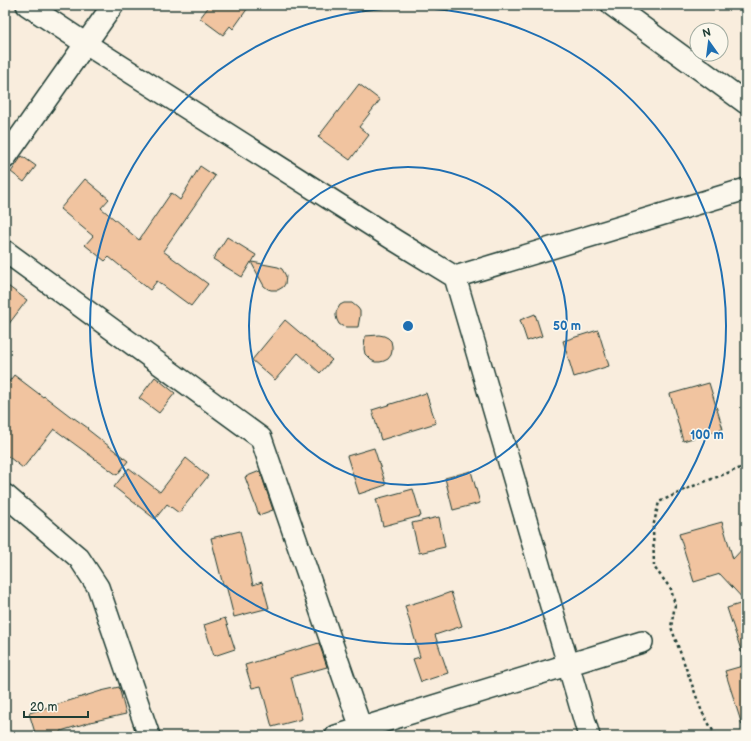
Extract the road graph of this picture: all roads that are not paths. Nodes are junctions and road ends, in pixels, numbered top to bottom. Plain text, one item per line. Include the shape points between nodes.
1 (27, 5) edge
2 (113, 5) edge
3 (612, 5) edge
4 (637, 12) edge
5 (86, 44) junction
6 (746, 103) edge
7 (5, 158) edge
8 (746, 189) edge
9 (5, 251) edge
10 (455, 277) junction
11 (5, 495) edge
12 (642, 642) dead end
13 (568, 665) junction
14 (362, 728) junction
15 (149, 736) edge
16 (336, 736) edge
17 (589, 736) edge

1 - 5 street
2 - 5 street
3 - 4 street
4 - 6 street
5 - 7 street
5 - 10 street
8 - 10 street
9 - 14 street via 261,438
10 - 13 street
11 - 15 street via 79,558 98,587
12 - 13 street
13 - 14 street
13 - 17 street
14 - 16 street

